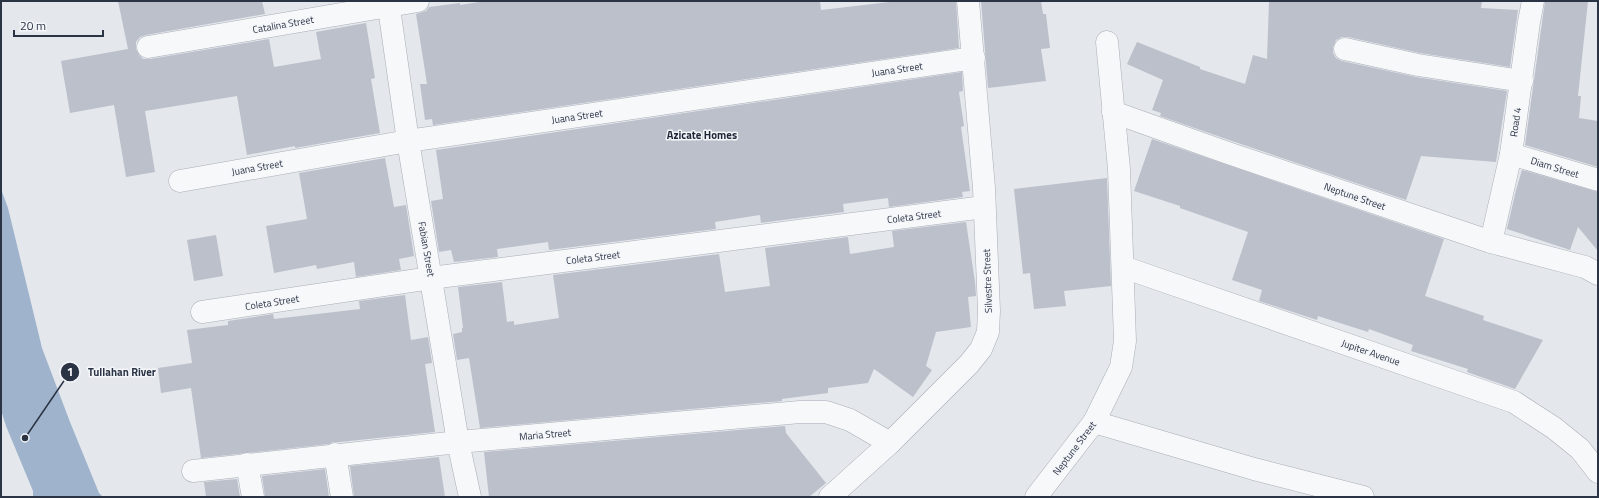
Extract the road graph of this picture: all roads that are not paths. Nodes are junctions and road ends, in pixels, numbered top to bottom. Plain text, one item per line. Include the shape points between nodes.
1 (418, 1) edge
2 (968, 1) edge
3 (1531, 1) edge
4 (389, 3) edge
5 (1107, 42) dead end
6 (148, 47) dead end
7 (1345, 49) dead end
8 (974, 58) junction
9 (1522, 81) junction
10 (1113, 112) junction
11 (408, 141) junction
12 (1511, 154) junction
13 (1598, 180) edge
14 (180, 181) dead end
15 (984, 207) junction
16 (1491, 242) junction
17 (1123, 267) junction
18 (1598, 274) edge
19 (431, 278) junction
20 (202, 312) dead end
21 (1094, 422) junction
22 (458, 442) junction
23 (890, 444) junction
24 (335, 454) junction
25 (247, 464) junction
26 (193, 471) dead end
27 (1598, 472) edge
28 (253, 497) edge
29 (342, 497) edge
30 (470, 497) edge
31 (830, 497) edge
32 (1036, 497) edge
33 (1363, 497) edge

1 - 4 street, Catalina Street
2 - 8 street, Silvestre Street
3 - 9 street, Road 4
4 - 6 street, Catalina Street
4 - 11 street, Fabian Street
5 - 10 street, Neptune Street
7 - 9 street via 1418,65
8 - 11 street, Juana Street
8 - 15 street, Silvestre Street
9 - 12 street, Road 4
10 - 16 street, Neptune Street
10 - 17 street, Neptune Street via 1119,169
11 - 14 street, Juana Street
11 - 19 street, Fabian Street
12 - 13 street, Diam Street
12 - 16 street, Road 4
15 - 19 street, Coleta Street
15 - 23 street, Silvestre Street via 988,332 981,349 969,364
16 - 18 street, Neptune Street via 1585,267
17 - 21 street, Neptune Street via 1125,341 1121,367
17 - 27 street, Jupiter Avenue via 1514,402 1554,428 1580,449
19 - 20 street, Coleta Street
19 - 22 street, Fabian Street
21 - 32 street, Neptune Street
21 - 33 street via 1254,469
22 - 23 street, Maria Street via 800,412 826,412 850,420
22 - 24 street, Maria Street
22 - 30 street, Fabian Street
23 - 31 street, Silvestre Street
24 - 25 street, Maria Street
24 - 29 street
25 - 26 street, Maria Street
25 - 28 street

